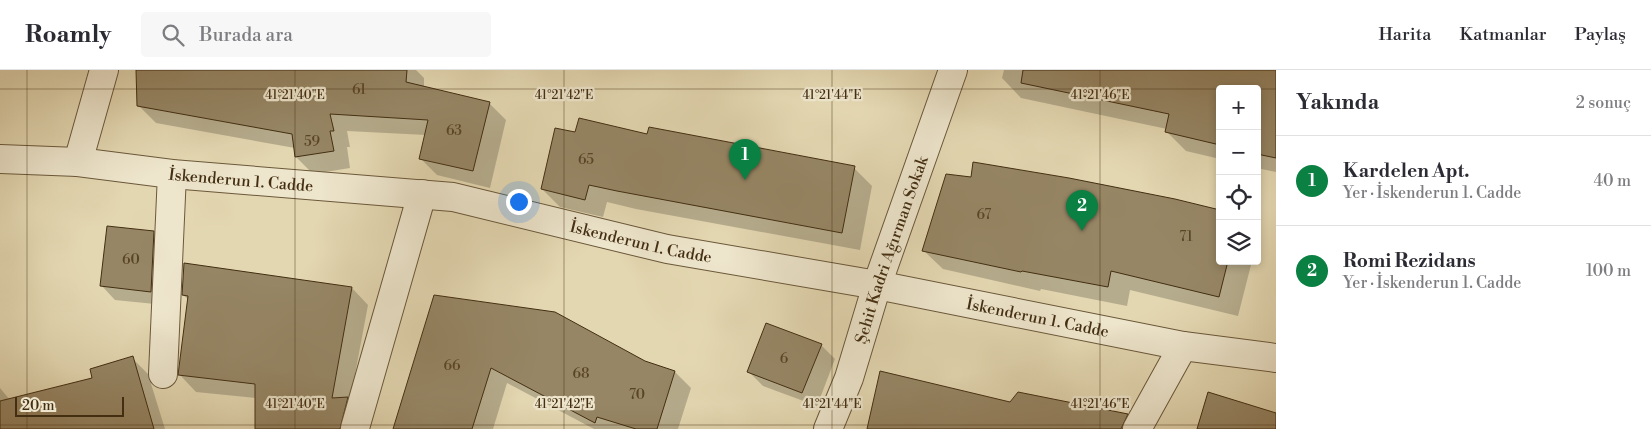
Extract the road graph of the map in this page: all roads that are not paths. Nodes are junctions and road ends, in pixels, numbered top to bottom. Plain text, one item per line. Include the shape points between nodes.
1 (104, 70) edge
2 (952, 70) edge
3 (0, 159) edge
4 (78, 162) junction
5 (172, 174) junction
6 (422, 194) junction
7 (876, 285) junction
8 (1183, 346) junction
9 (1276, 358) edge
10 (164, 374) dead end
11 (355, 428) edge
12 (828, 429) edge
13 (1137, 429) edge

1 - 4 street
2 - 7 street, Şehit Kadri Ağırman Sokak
3 - 4 street, İskenderun 1. Cadde
4 - 5 street, İskenderun 1. Cadde
5 - 6 street, İskenderun 1. Cadde
5 - 10 street
6 - 7 street, İskenderun 1. Cadde via 453,197 666,249
6 - 11 street
7 - 8 street, İskenderun 1. Cadde
7 - 12 street, Şehit Kadri Ağırman Sokak via 849,378
8 - 9 street, İskenderun 1. Cadde
8 - 13 street

